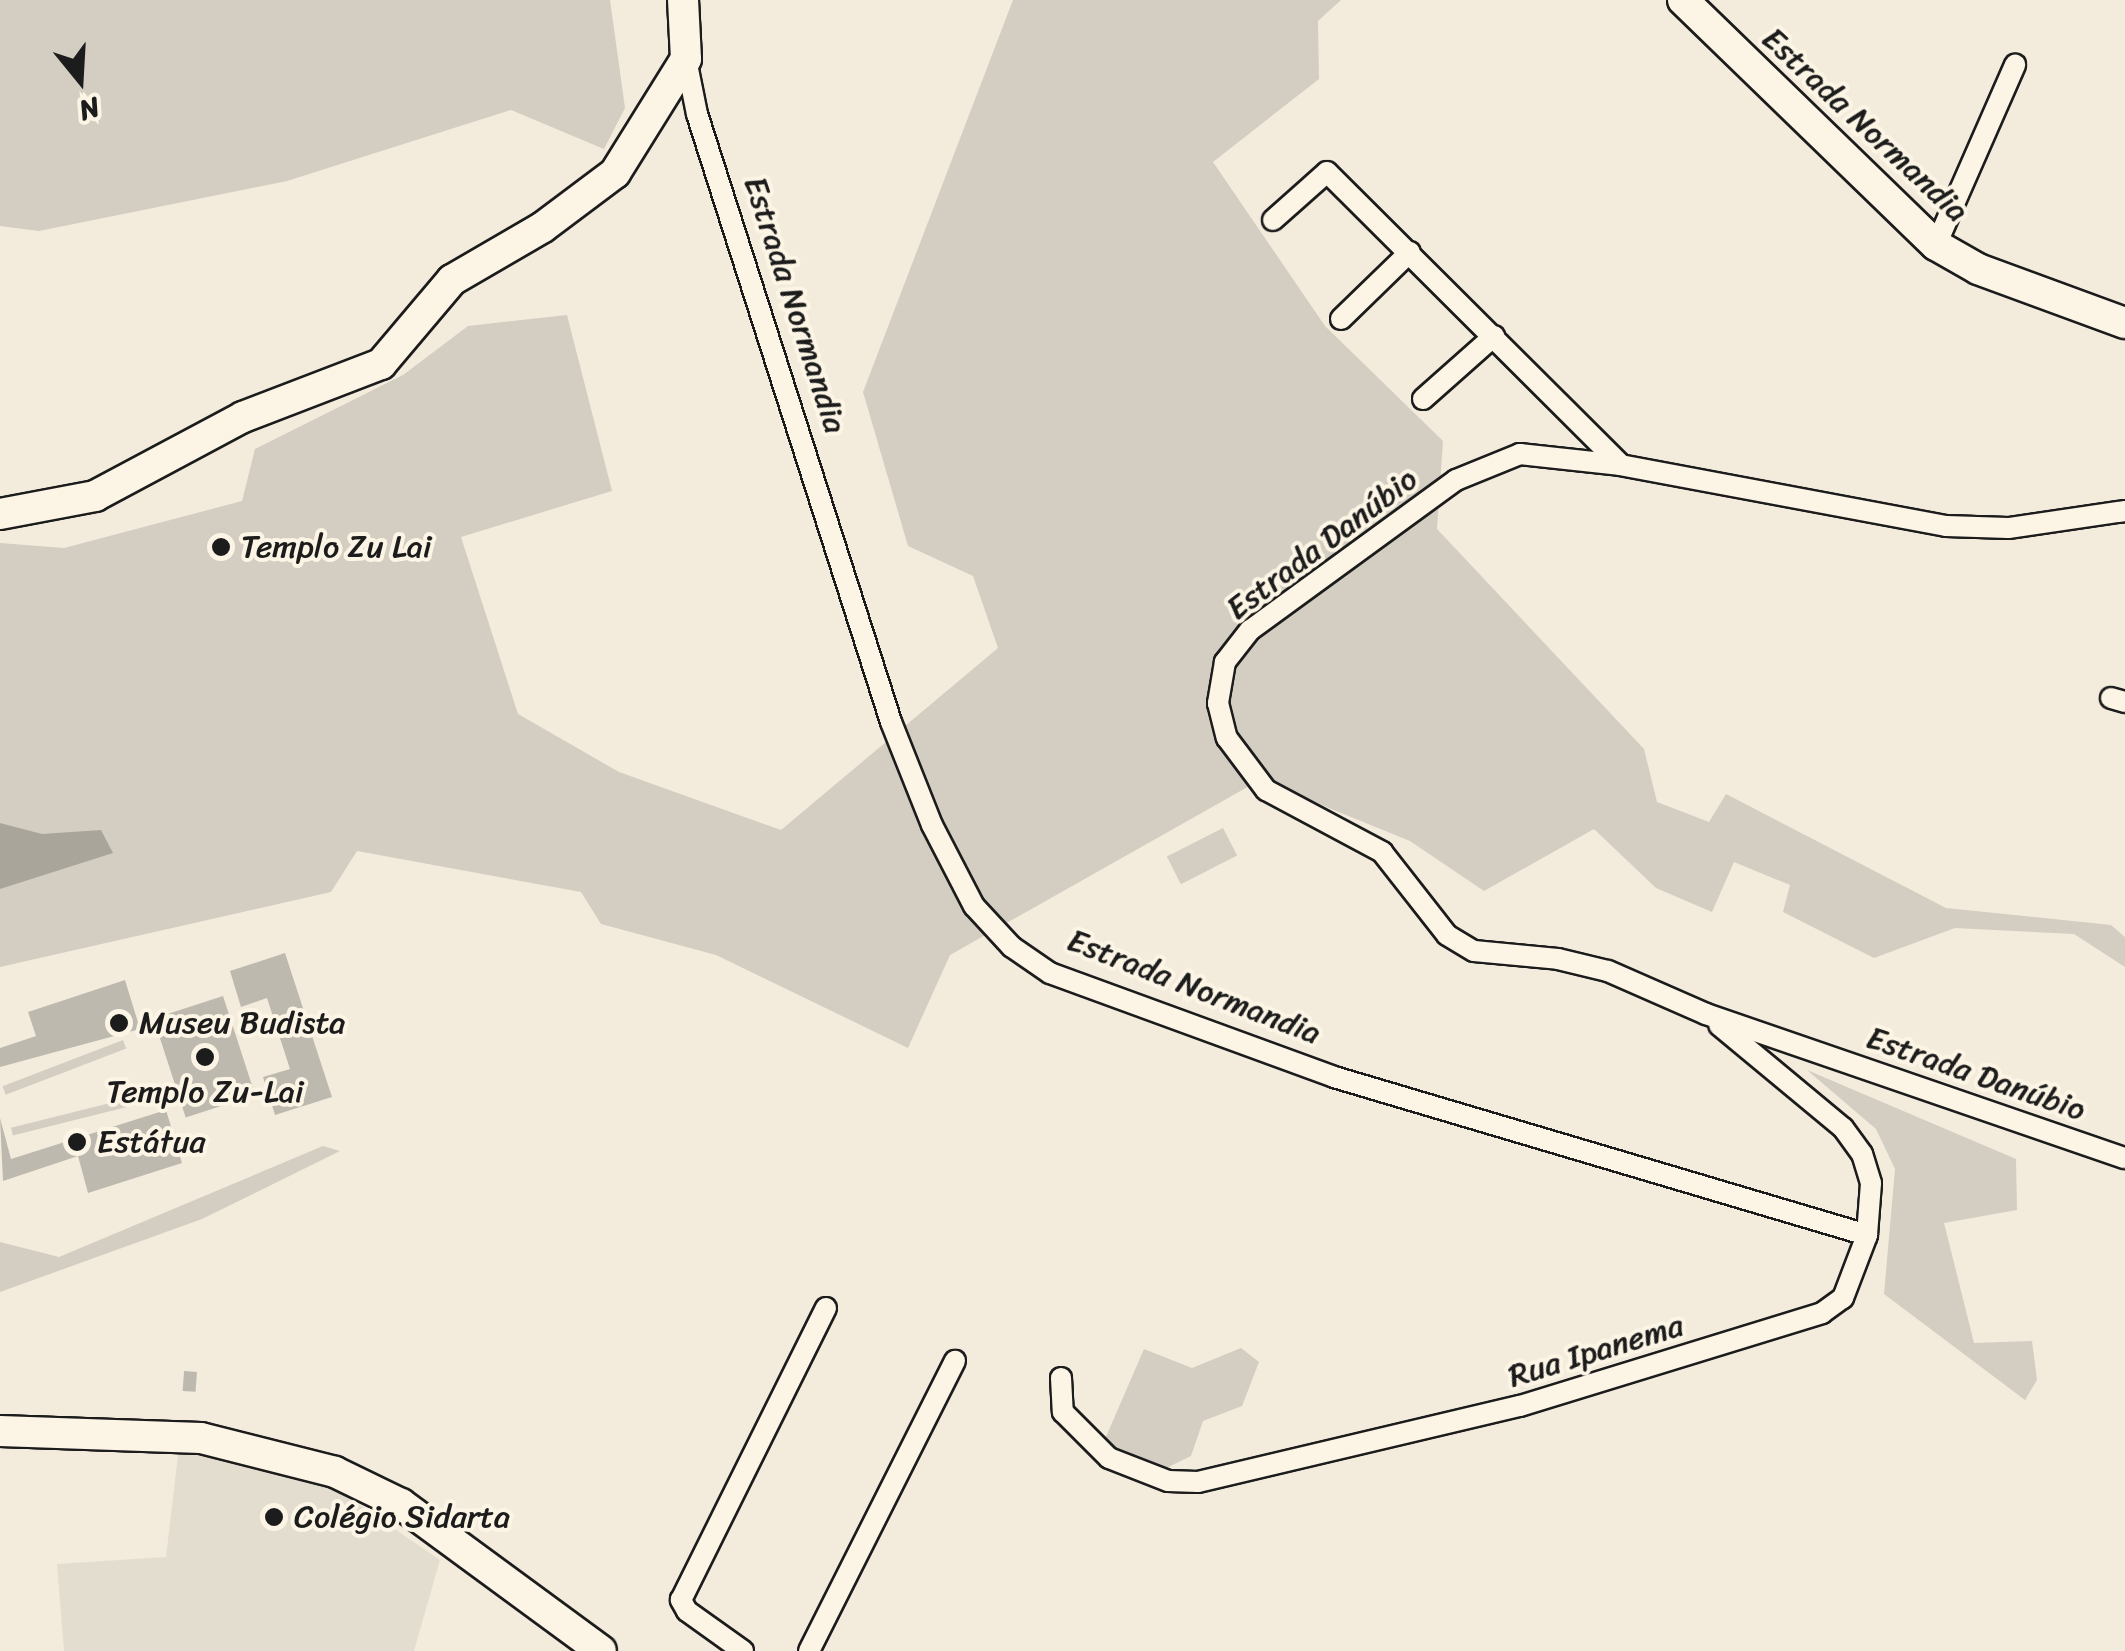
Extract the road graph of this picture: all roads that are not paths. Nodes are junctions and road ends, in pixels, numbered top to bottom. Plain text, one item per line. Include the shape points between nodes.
1 (683, 0) edge
2 (1683, 0) edge
3 (686, 59) junction
4 (2015, 66) dead end
5 (1273, 220) dead end
6 (1936, 246) junction
7 (1410, 252) junction
8 (1340, 319) dead end
9 (2125, 323) edge
10 (1494, 336) junction
11 (1422, 399) dead end
12 (1621, 465) junction
13 (2125, 511) edge
14 (0, 514) edge
15 (1706, 1014) junction
16 (2125, 1158) edge
17 (1867, 1236) junction
18 (826, 1308) dead end
19 (955, 1360) dead end
20 (1062, 1378) dead end
21 (0, 1430) edge
22 (601, 1651) edge
23 (743, 1651) edge
24 (809, 1651) edge

1 - 3 street, Estrada Normandia
2 - 6 street, Estrada Normandia
3 - 14 street via 616,173 543,227 452,280 381,364 243,417 96,496
3 - 17 street, Estrada Normandia via 703,132 891,722 974,906 1012,946 1050,973 1334,1077
4 - 6 street
5 - 7 street via 1327,172
6 - 9 street, Estrada Normandia via 1978,269
7 - 8 street
7 - 10 street
10 - 11 street
10 - 12 street
12 - 13 street, Estrada Danúbio via 1946,526 2008,528
12 - 15 street, Estrada Danúbio via 1520,454 1456,480 1250,630 1224,662 1218,703 1227,738 1266,790 1382,852 1447,936 1495,957 1558,959 1608,972
15 - 16 street, Estrada Danúbio
15 - 17 street, Rua Ipanema via 1842,1128 1871,1183
17 - 20 street, Rua Ipanema via 1843,1298 1822,1314 1520,1406 1198,1482 1168,1481 1108,1458 1063,1412
18 - 23 street via 681,1600
19 - 24 street
21 - 22 street via 184,1436 335,1472 402,1504

